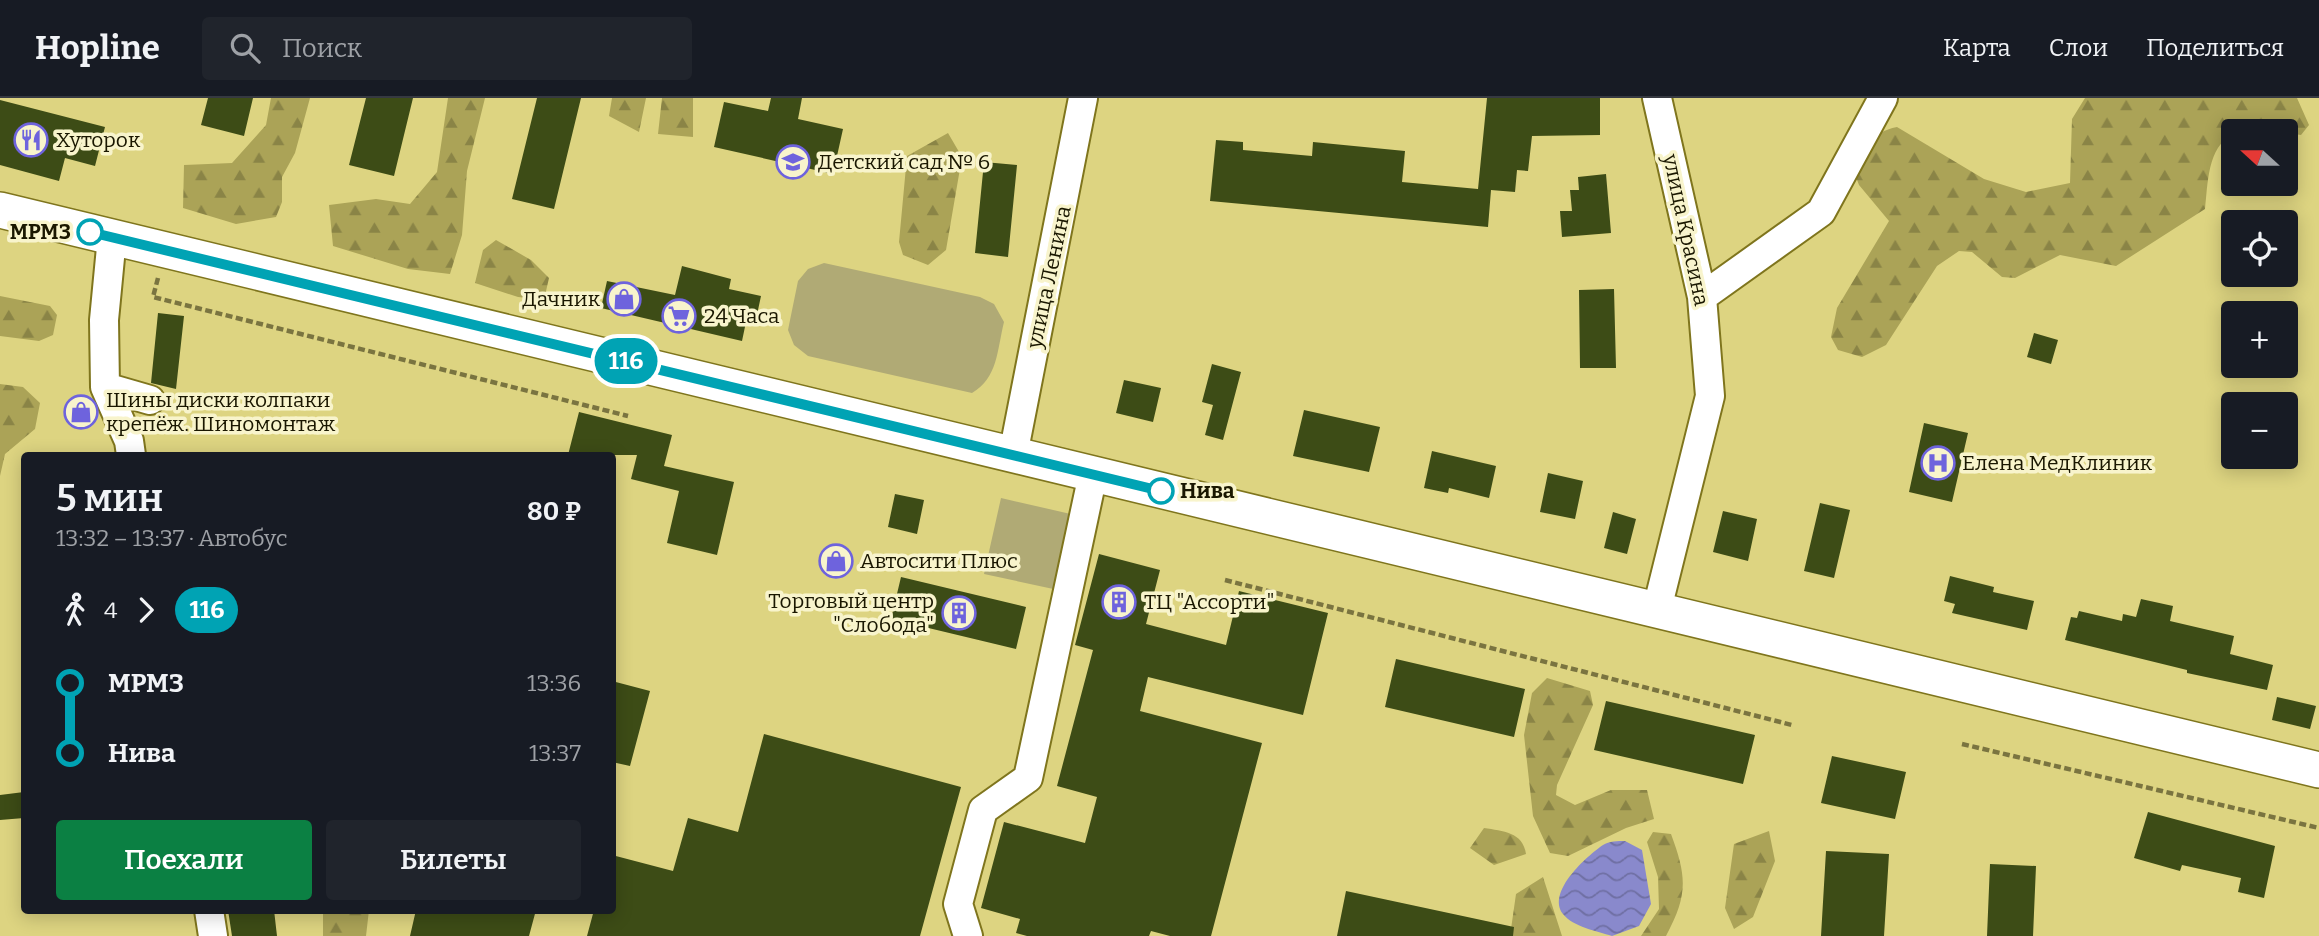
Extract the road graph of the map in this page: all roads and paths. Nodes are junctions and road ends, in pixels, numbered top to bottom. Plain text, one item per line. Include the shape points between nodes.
1 (1083, 98) edge
2 (1657, 98) edge
3 (1882, 98) edge
4 (0, 210) edge
5 (112, 237) junction
6 (164, 250) junction
7 (1702, 297) junction
8 (106, 387) junction
9 (150, 400) dead end
10 (628, 416) dead end
11 (131, 452) edge
12 (1013, 455) junction
13 (1093, 474) junction
14 (1225, 580) dead end
15 (1657, 609) junction
16 (1792, 725) dead end
17 (1962, 744) dead end
18 (2319, 770) edge
19 (2319, 828) edge
20 (210, 914) edge
21 (213, 936) edge
22 (968, 936) edge

1 - 12 street, улица Ленина
2 - 7 street, улица Красина
3 - 7 street via 1822,212
4 - 5 main road
5 - 6 main road
5 - 8 street via 104,320
6 - 10 path via 153,297
6 - 12 main road
7 - 15 street, улица Красина via 1710,396
8 - 9 street
8 - 11 street
12 - 13 main road
13 - 15 main road
13 - 22 street via 1028,778 983,810 958,904
14 - 16 path
15 - 18 main road
17 - 19 path
20 - 21 street

